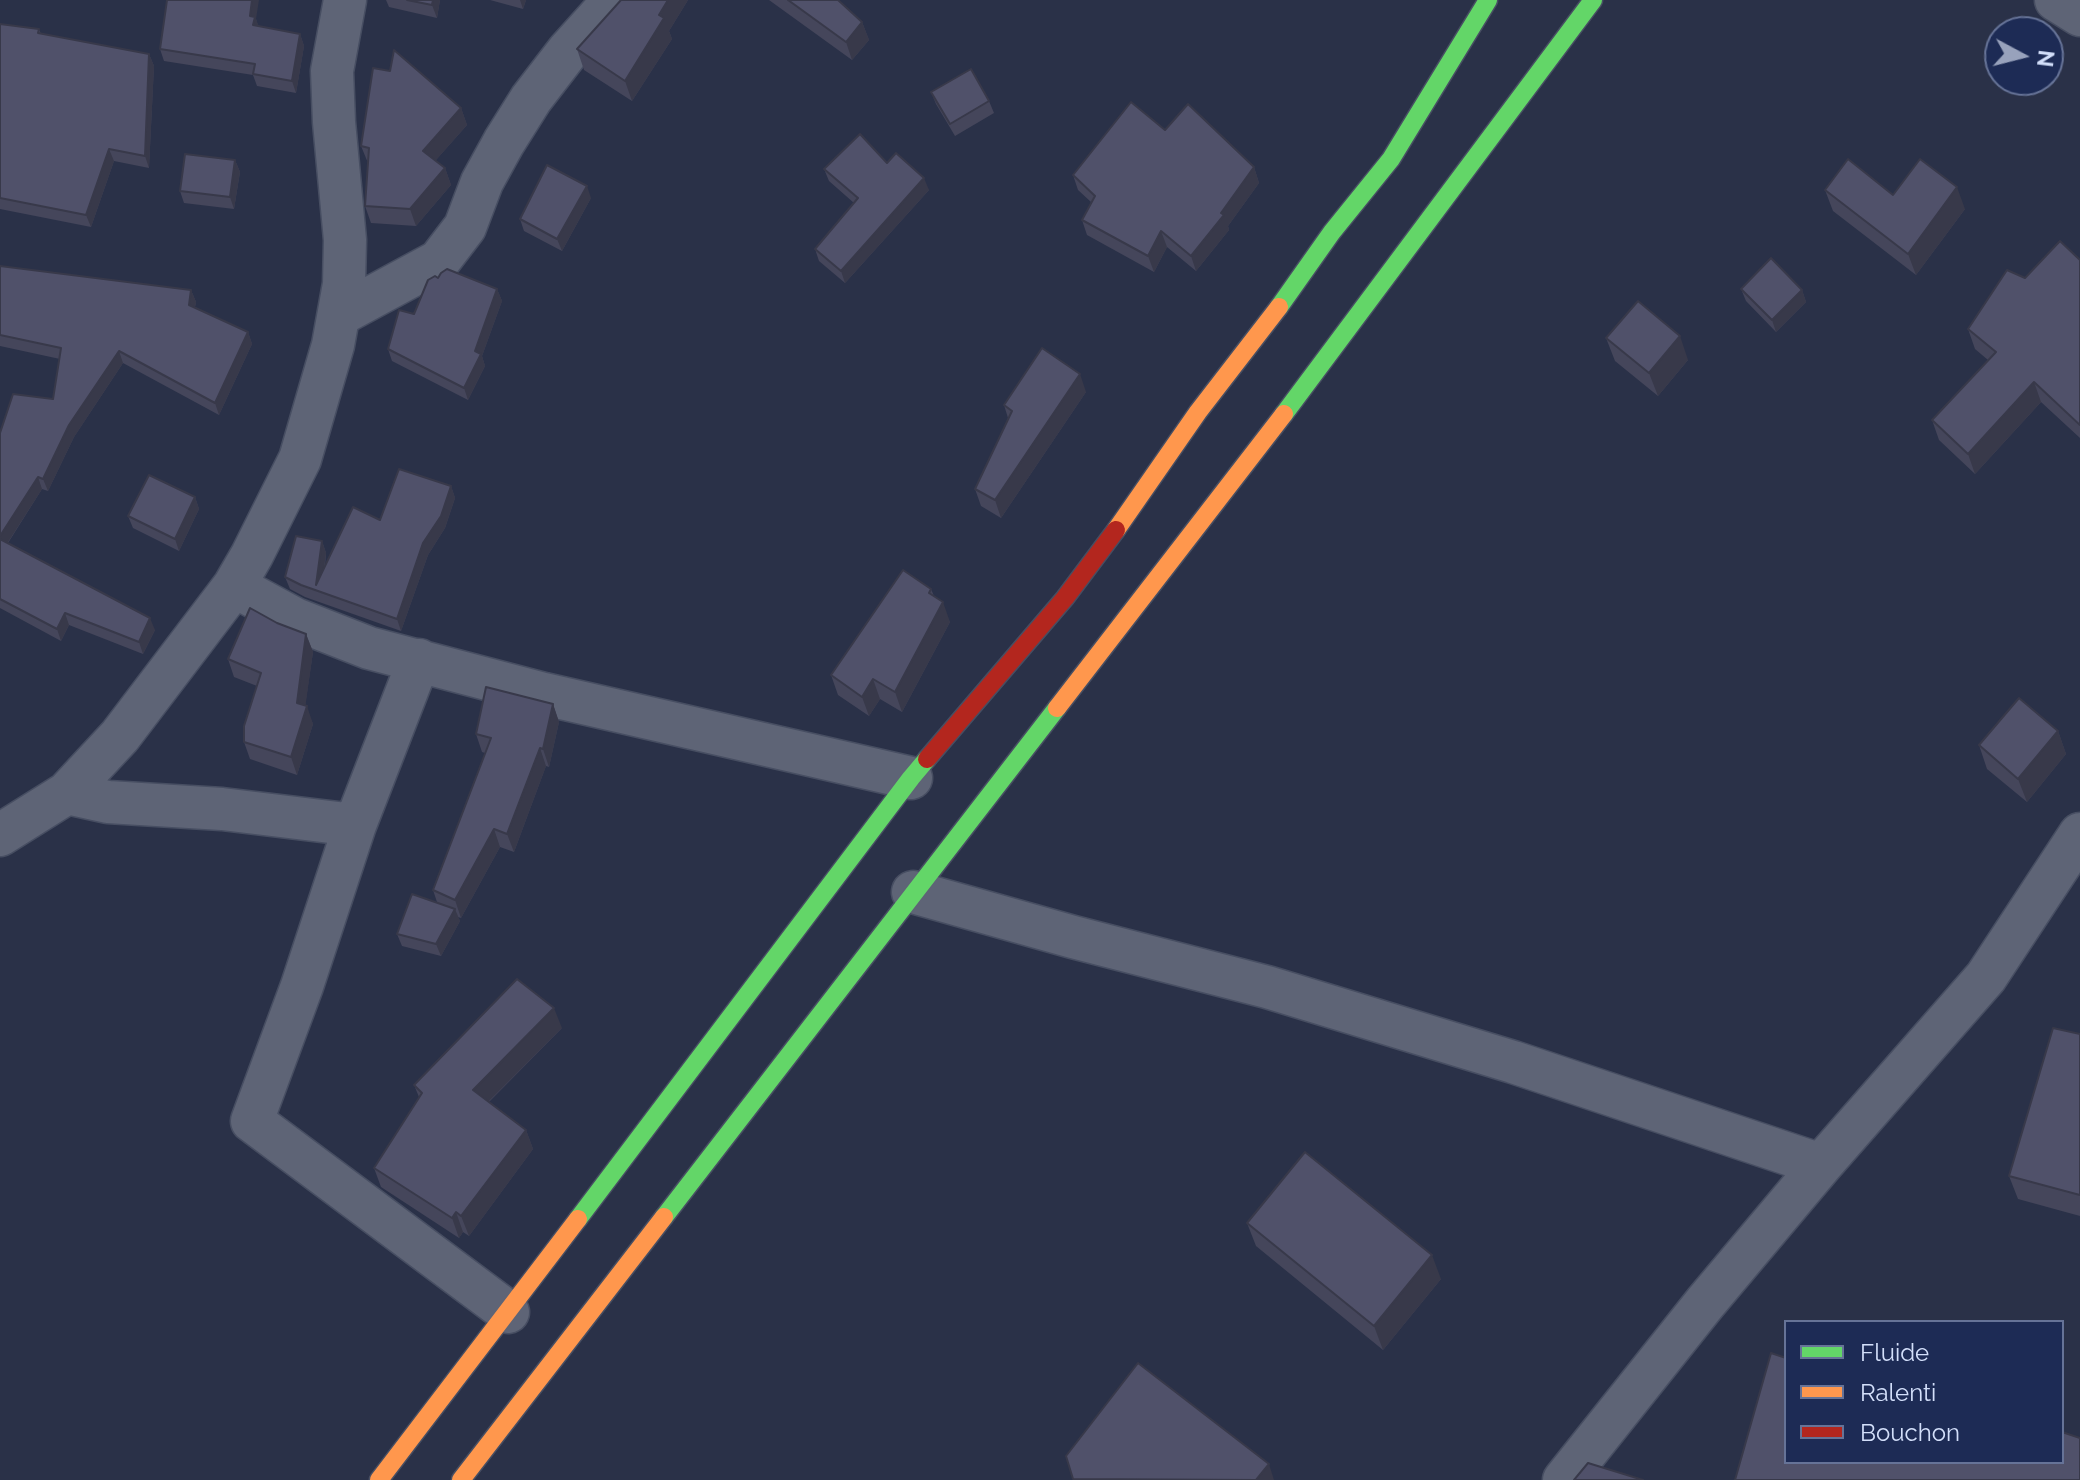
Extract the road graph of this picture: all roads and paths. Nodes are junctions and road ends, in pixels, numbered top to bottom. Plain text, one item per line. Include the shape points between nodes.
1 (345, 0) edge
2 (614, 0) edge
3 (1488, 0) edge
4 (1593, 0) edge
5 (339, 315) junction
6 (234, 586) junction
7 (419, 660) junction
8 (911, 778) junction
9 (67, 793) junction
10 (355, 825) junction
11 (2080, 834) edge
12 (0, 835) edge
13 (913, 892) junction
14 (1821, 1165) junction
15 (508, 1312) junction
16 (379, 1480) edge
17 (461, 1480) edge
18 (1564, 1480) edge

1 - 5 street via 332,71 345,240
2 - 5 street via 531,99 482,182 465,227 439,261
3 - 8 street via 1391,159 1198,412 1092,563
4 - 13 street via 1280,419
5 - 6 street via 300,459
6 - 7 street via 295,619 369,648
6 - 9 street via 120,736
7 - 8 street
7 - 10 street
8 - 15 street
9 - 10 street via 108,802
9 - 12 street
10 - 15 street via 252,1121
11 - 14 street via 1986,977
13 - 14 street via 1267,987
13 - 17 street
14 - 18 street
15 - 16 street

